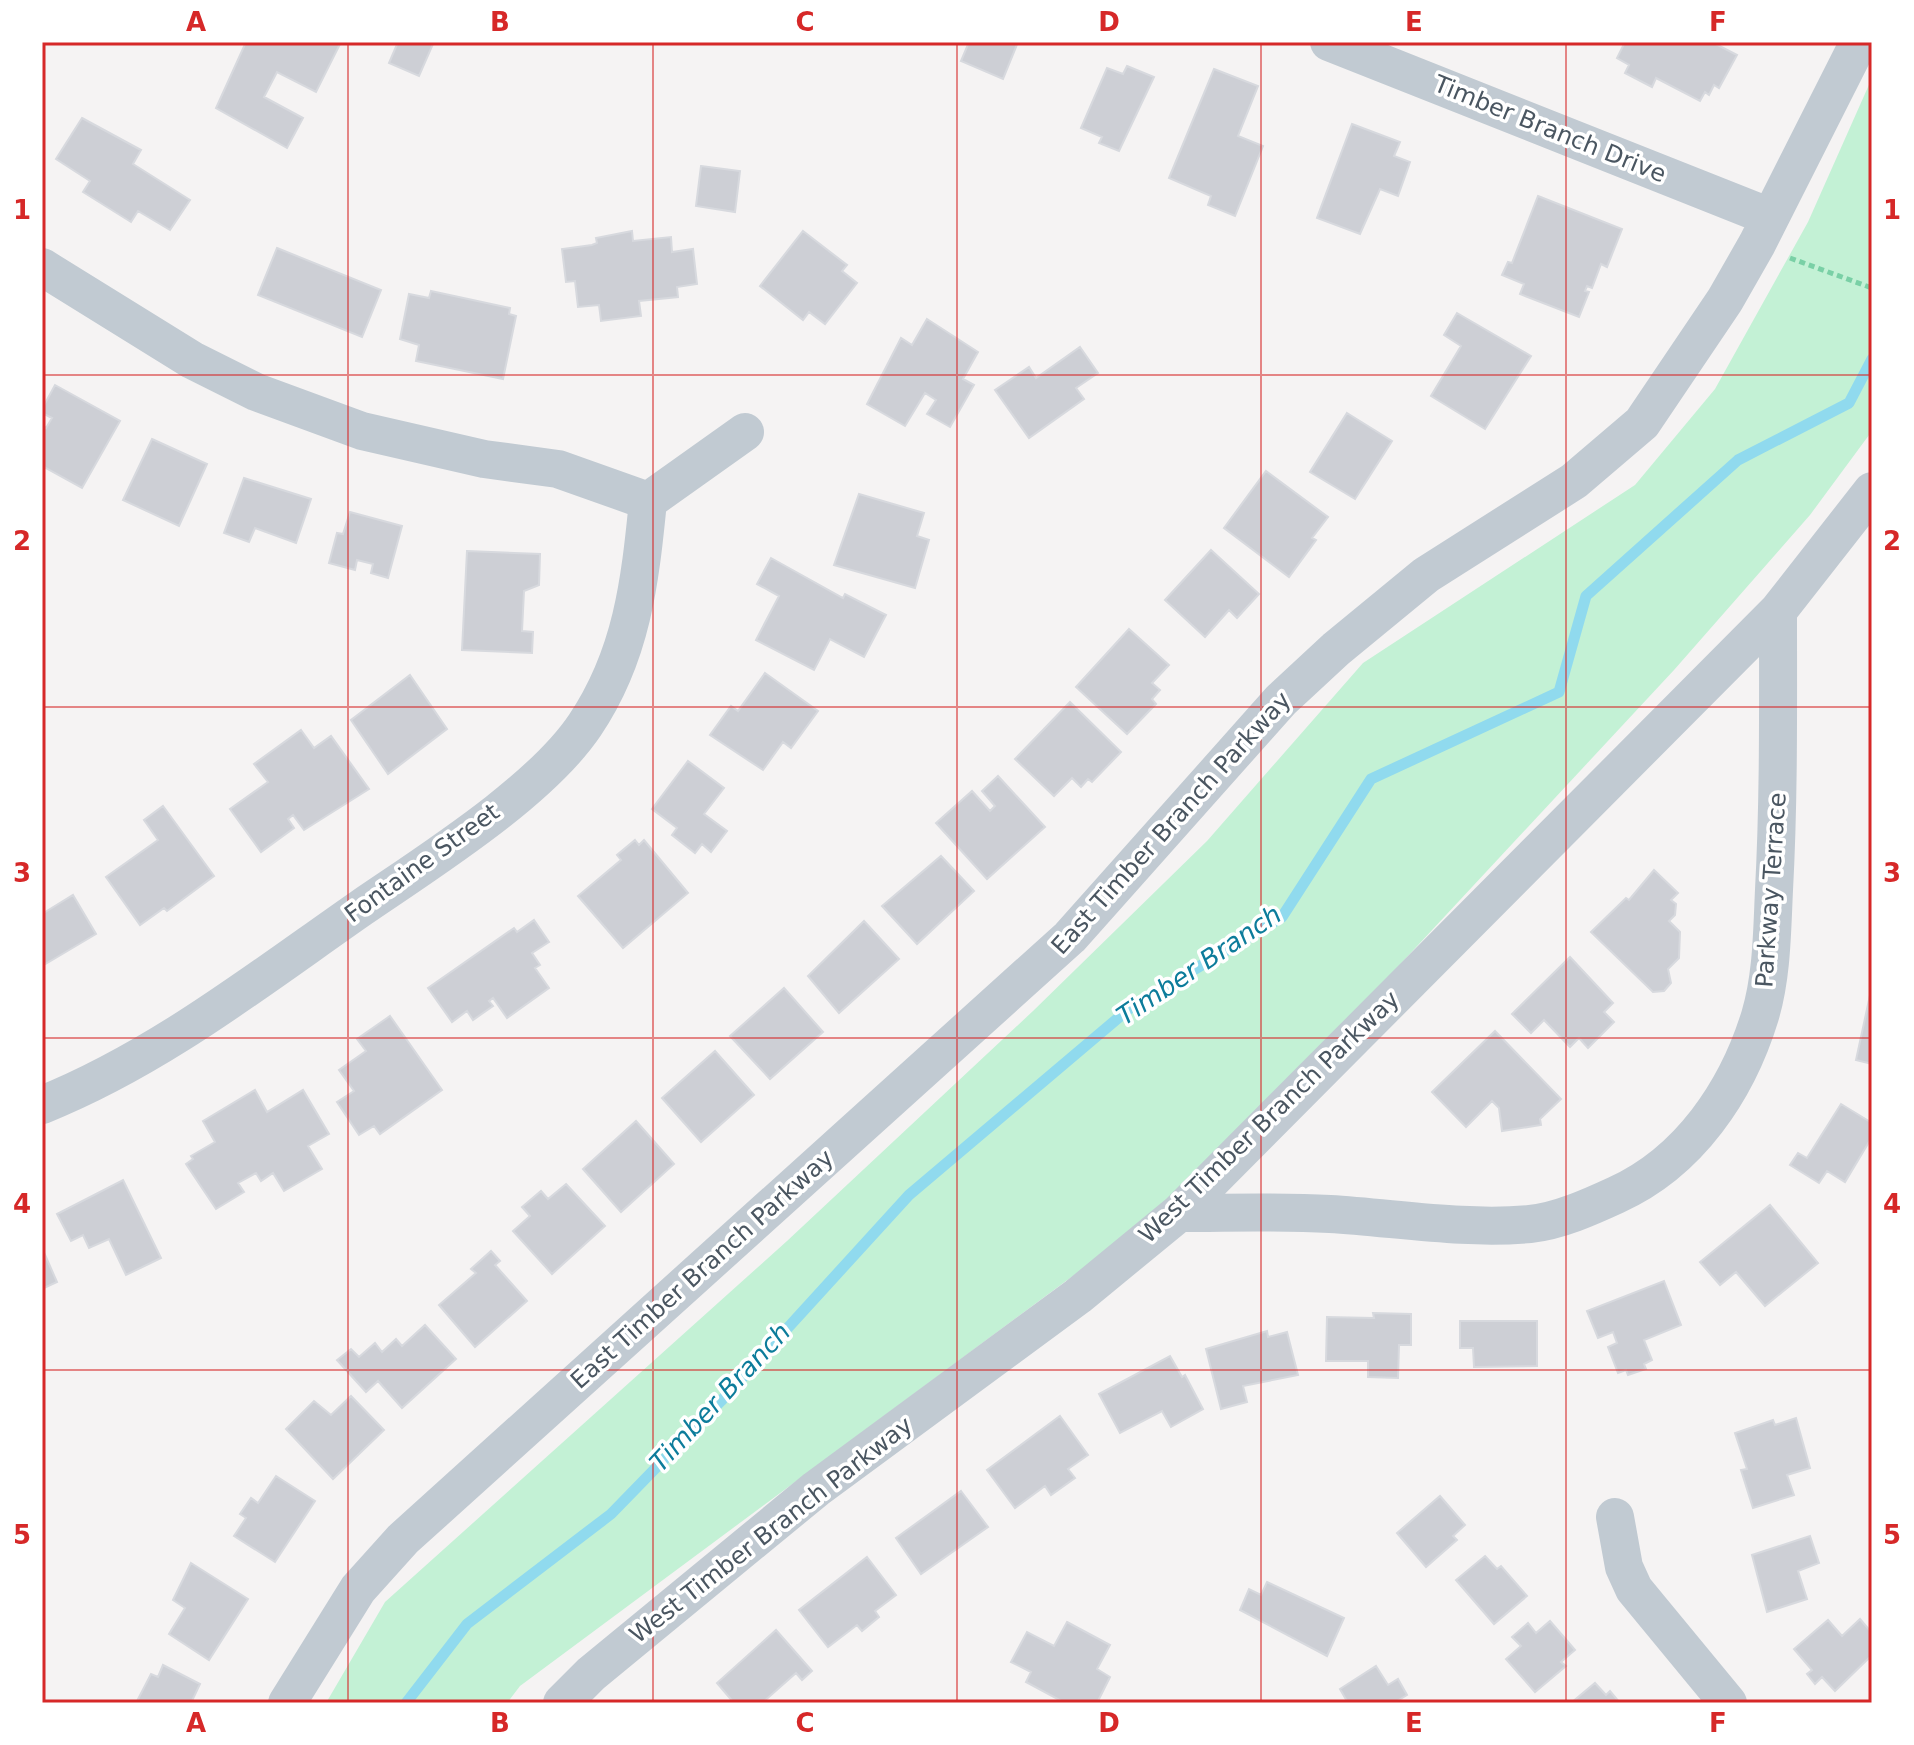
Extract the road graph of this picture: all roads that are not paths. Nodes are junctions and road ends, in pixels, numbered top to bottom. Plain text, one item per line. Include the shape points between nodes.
1 (1329, 42) edge
2 (1859, 42) edge
3 (1770, 217) junction
4 (42, 267) edge
5 (745, 432) dead end
6 (1872, 491) edge
7 (648, 501) junction
8 (1778, 611) junction
9 (42, 1105) edge
10 (1179, 1213) junction
11 (1615, 1517) dead end
12 (287, 1703) edge
13 (562, 1703) edge
14 (1728, 1703) edge

1 - 3 street, Timber Branch Drive
2 - 3 street, East Timber Branch Parkway
3 - 12 street, East Timber Branch Parkway via 1725,300 1642,423 1574,481 1426,575 1281,700 1070,937 403,1539 358,1589
4 - 7 street via 192,360 256,392 362,431 484,459 558,469
5 - 7 street
6 - 8 street, West Timber Branch Parkway
7 - 9 street, Fontaine Street via 635,612 615,669 585,725 552,765 437,856 177,1034
8 - 10 street, West Timber Branch Parkway
8 - 10 street, Parkway Terrace via 1778,818 1761,1013 1745,1059 1684,1149 1628,1190 1531,1224
10 - 13 street, West Timber Branch Parkway via 1078,1296 816,1489
11 - 14 street via 1624,1567 1634,1589

